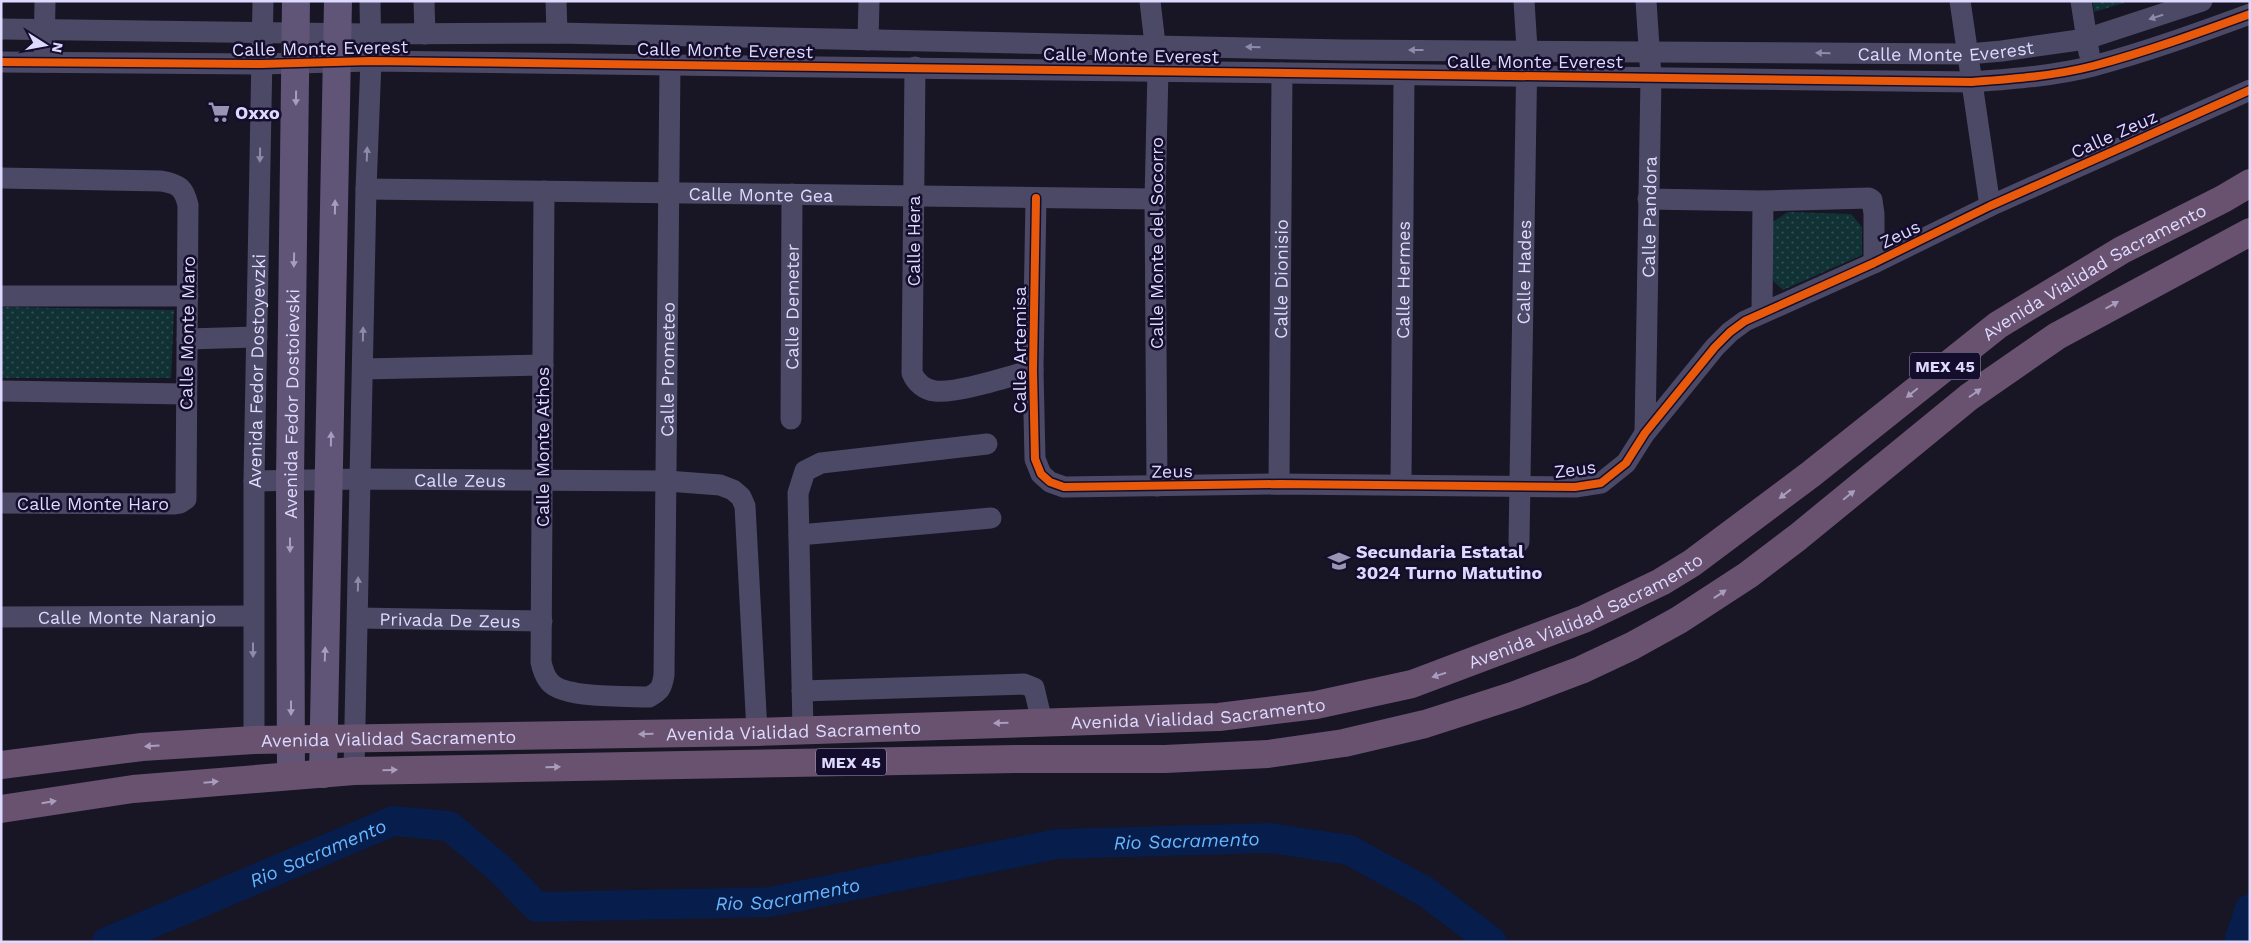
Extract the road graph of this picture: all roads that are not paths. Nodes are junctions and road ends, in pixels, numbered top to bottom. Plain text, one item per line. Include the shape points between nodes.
1 (45, 1) edge
2 (263, 1) edge
3 (296, 1) edge
4 (338, 1) edge
5 (370, 1) edge
6 (424, 1) edge
7 (556, 1) edge
8 (869, 1) edge
9 (1150, 1) edge
10 (1524, 1) edge
11 (1646, 1) edge
12 (1960, 1) edge
13 (2081, 1) edge
14 (2202, 1) edge
15 (2250, 14) edge
16 (1, 29) edge
17 (44, 30) junction
18 (295, 32) junction
19 (262, 33) junction
20 (337, 33) junction
21 (557, 33) junction
22 (370, 34) junction
23 (425, 34) junction
24 (2086, 38) junction
25 (868, 40) junction
26 (1157, 44) junction
27 (1527, 50) junction
28 (1651, 51) junction
29 (1968, 54) junction
30 (371, 61) junction
31 (1, 62) edge
32 (44, 62) junction
33 (296, 63) junction
34 (336, 63) junction
35 (261, 64) junction
36 (670, 65) junction
37 (2092, 66) junction
38 (915, 67) junction
39 (1158, 70) junction
40 (1282, 73) junction
41 (1404, 75) junction
42 (1527, 75) junction
43 (1651, 77) junction
44 (1972, 82) junction
45 (2250, 90) edge
46 (1, 178) edge
47 (2250, 183) edge
48 (366, 189) junction
49 (544, 191) junction
50 (670, 193) junction
51 (792, 194) junction
52 (913, 196) junction
53 (1036, 198) junction
54 (1155, 199) junction
55 (1648, 199) junction
56 (1762, 201) junction
57 (1990, 206) junction
58 (2250, 232) edge
59 (1874, 263) junction
60 (1, 296) edge
61 (188, 296) junction
62 (1762, 312) junction
63 (257, 337) junction
64 (187, 338) junction
65 (543, 365) junction
66 (363, 369) junction
67 (1033, 370) junction
68 (1, 392) edge
69 (185, 394) junction
70 (791, 419) dead end
71 (1645, 433) junction
72 (987, 444) dead end
73 (360, 479) junction
74 (290, 480) junction
75 (330, 480) junction
76 (541, 481) junction
77 (667, 481) junction
78 (254, 482) junction
79 (1278, 484) junction
80 (1401, 485) junction
81 (1157, 486) junction
82 (1064, 487) joint
83 (1519, 487) junction
84 (184, 502) joint
85 (1, 503) edge
86 (991, 518) dead end
87 (799, 535) junction
88 (1519, 542) dead end
89 (253, 616) junction
90 (1, 617) edge
91 (358, 618) junction
92 (542, 621) junction
93 (802, 691) junction
94 (566, 692) joint
95 (1042, 722) junction
96 (803, 730) junction
97 (757, 732) junction
98 (323, 738) junction
99 (356, 738) junction
100 (291, 739) junction
101 (254, 740) junction
102 (1, 765) edge
103 (354, 771) junction
104 (323, 774) junction
105 (291, 776) junction
106 (1, 809) edge

1 - 17 street
2 - 19 street, Avenida Fedor Dostoyevzki
3 - 18 main road
4 - 20 main road
5 - 22 street
6 - 23 street
7 - 21 street
8 - 25 street
9 - 26 street, Calle Monte del Socorro
10 - 27 street, Calle Hades
11 - 28 street, Calle Pandora
12 - 29 street
13 - 24 street
14 -> 24 street, Calle Monte Everest
15 - 37 street, Calle Monte Everest
16 - 17 street, Calle Monte Everest
17 - 19 street, Calle Monte Everest
17 - 32 street
18 - 19 street, Calle Monte Everest
18 - 20 street, Calle Monte Everest
18 - 33 main road, Avenida Fedor Dostoievski
19 - 35 street, Avenida Fedor Dostoyevzki
20 - 22 street, Calle Monte Everest
20 - 34 main road
21 - 23 street, Calle Monte Everest
21 - 25 street, Calle Monte Everest
22 - 23 street, Calle Monte Everest
22 - 30 street
24 - 29 street, Calle Monte Everest
24 - 37 street
25 - 26 street, Calle Monte Everest
27 -> 26 street, Calle Monte Everest via 1345,50
26 - 39 street, Calle Monte del Socorro
27 - 28 street, Calle Monte Everest
27 - 42 street, Calle Hades
29 -> 28 street, Calle Monte Everest
28 - 43 street, Calle Pandora
29 - 44 street
30 - 34 street, Calle Monte Everest
30 - 36 street, Calle Monte Everest
48 -> 30 street
31 - 32 street, Calle Monte Everest
32 - 35 street, Calle Monte Everest
33 - 34 street, Calle Monte Everest
33 - 35 street, Calle Monte Everest
33 -> 74 main road, Avenida Fedor Dostoievski
75 -> 34 main road
35 -> 63 street, Avenida Fedor Dostoyevzki
36 - 38 street, Calle Monte Everest
36 - 50 street, Calle Prometeo
37 - 44 street, Calle Monte Everest
38 - 39 street, Calle Monte Everest
38 - 52 street, Calle Hera
39 - 40 street, Calle Monte Everest
39 - 54 street, Calle Monte del Socorro
40 - 41 street, Calle Monte Everest
40 - 79 street, Calle Dionisio
41 - 42 street, Calle Monte Everest
41 - 80 street, Calle Hermes
42 - 43 street, Calle Monte Everest
42 - 83 street, Calle Hades
43 - 44 street, Calle Monte Everest
43 - 55 street, Calle Pandora
44 - 57 street
45 - 57 street, Calle Zeuz
46 - 61 street, Calle Monte Maro via 161,181 172,182 182,188 188,205
47 -> 95 highway, Avenida Vialidad Sacramento / MEX 45 via 2122,250 2005,320 1724,541 1661,582 1584,619 1448,672 1353,698 1220,716
48 - 49 street, Calle Monte Gea
66 -> 48 street
49 - 50 street, Calle Monte Gea
49 - 65 street, Calle Monte Athos
50 - 51 street, Calle Monte Gea
50 - 77 street, Calle Prometeo
51 - 52 street, Calle Monte Gea
51 - 70 street, Calle Demeter
52 - 53 street, Calle Monte Gea
52 - 67 street, Calle Hera via 914,380 926,389 946,392
53 - 54 street, Calle Monte Gea
53 - 67 street, Calle Artemisa
54 - 81 street, Calle Monte del Socorro
55 - 56 street
55 - 71 street, Calle Pandora
56 - 59 street via 1871,199
56 - 62 street
57 - 59 street, Zeus
103 -> 58 highway, Avenida Vialidad Sacramento / MEX 45 via 1268,754 1308,749 1425,724 1580,670 1678,620 1748,575 1969,397 2057,336
59 - 62 street, Zeus
60 - 61 street
61 - 64 street, Calle Monte Maro
62 - 71 street, Zeus via 1730,332 1715,347
63 - 64 street
63 - 78 street, Avenida Fedor Dostoyevzki
64 - 69 street, Calle Monte Maro
65 - 66 street
65 - 76 street, Calle Monte Athos
66 - 73 street
67 - 82 street, Calle Artemisa via 1035,459 1041,474 1050,482
68 - 69 street
69 - 84 street, Calle Monte Maro
71 - 83 street, Zeus via 1626,463 1601,484
72 - 87 street via 821,463 811,467 805,471 798,492
73 - 75 street, Calle Zeus
73 - 76 street, Calle Zeus
91 -> 73 street
74 - 75 street, Calle Zeus
74 - 78 street, Calle Zeus
74 -> 100 main road, Avenida Fedor Dostoievski
98 -> 75 main road
76 - 77 street, Calle Zeus
76 - 92 street, Calle Monte Athos
77 - 94 street, Calle Prometeo via 664,675 660,691 648,697
77 - 97 street, Calle Zeus via 720,485 733,490 745,506
78 - 89 street, Avenida Fedor Dostoyevzki
79 - 80 street, Zeus
79 - 81 street, Zeus
80 - 83 street, Zeus
81 - 82 street, Zeus
83 - 88 street, Calle Hades
84 - 85 street, Calle Monte Haro
86 - 87 street
87 - 93 street
89 - 90 street, Calle Monte Naranjo
89 -> 101 street, Avenida Fedor Dostoyevzki
91 - 92 street, Privada De Zeus
91 - 99 street
92 - 94 street, Calle Monte Athos via 541,662 545,676 552,685
93 - 95 street via 1024,684 1034,688
93 - 96 street
95 -> 96 highway, Avenida Vialidad Sacramento / MEX 45
96 - 97 highway, Avenida Vialidad Sacramento / MEX 45
97 -> 99 highway, Avenida Vialidad Sacramento / MEX 45
98 - 99 highway, Avenida Vialidad Sacramento / MEX 45
98 - 100 highway, Avenida Vialidad Sacramento / MEX 45
98 - 104 main road
99 - 103 street
100 - 101 highway, Avenida Vialidad Sacramento / MEX 45
100 - 105 main road, Avenida Fedor Dostoievski
101 -> 102 highway, Avenida Vialidad Sacramento / MEX 45 via 142,746
103 - 104 highway, Avenida Vialidad Sacramento / MEX 45
104 - 105 highway, Avenida Vialidad Sacramento / MEX 45
106 -> 105 highway, Avenida Vialidad Sacramento / MEX 45 via 133,788

